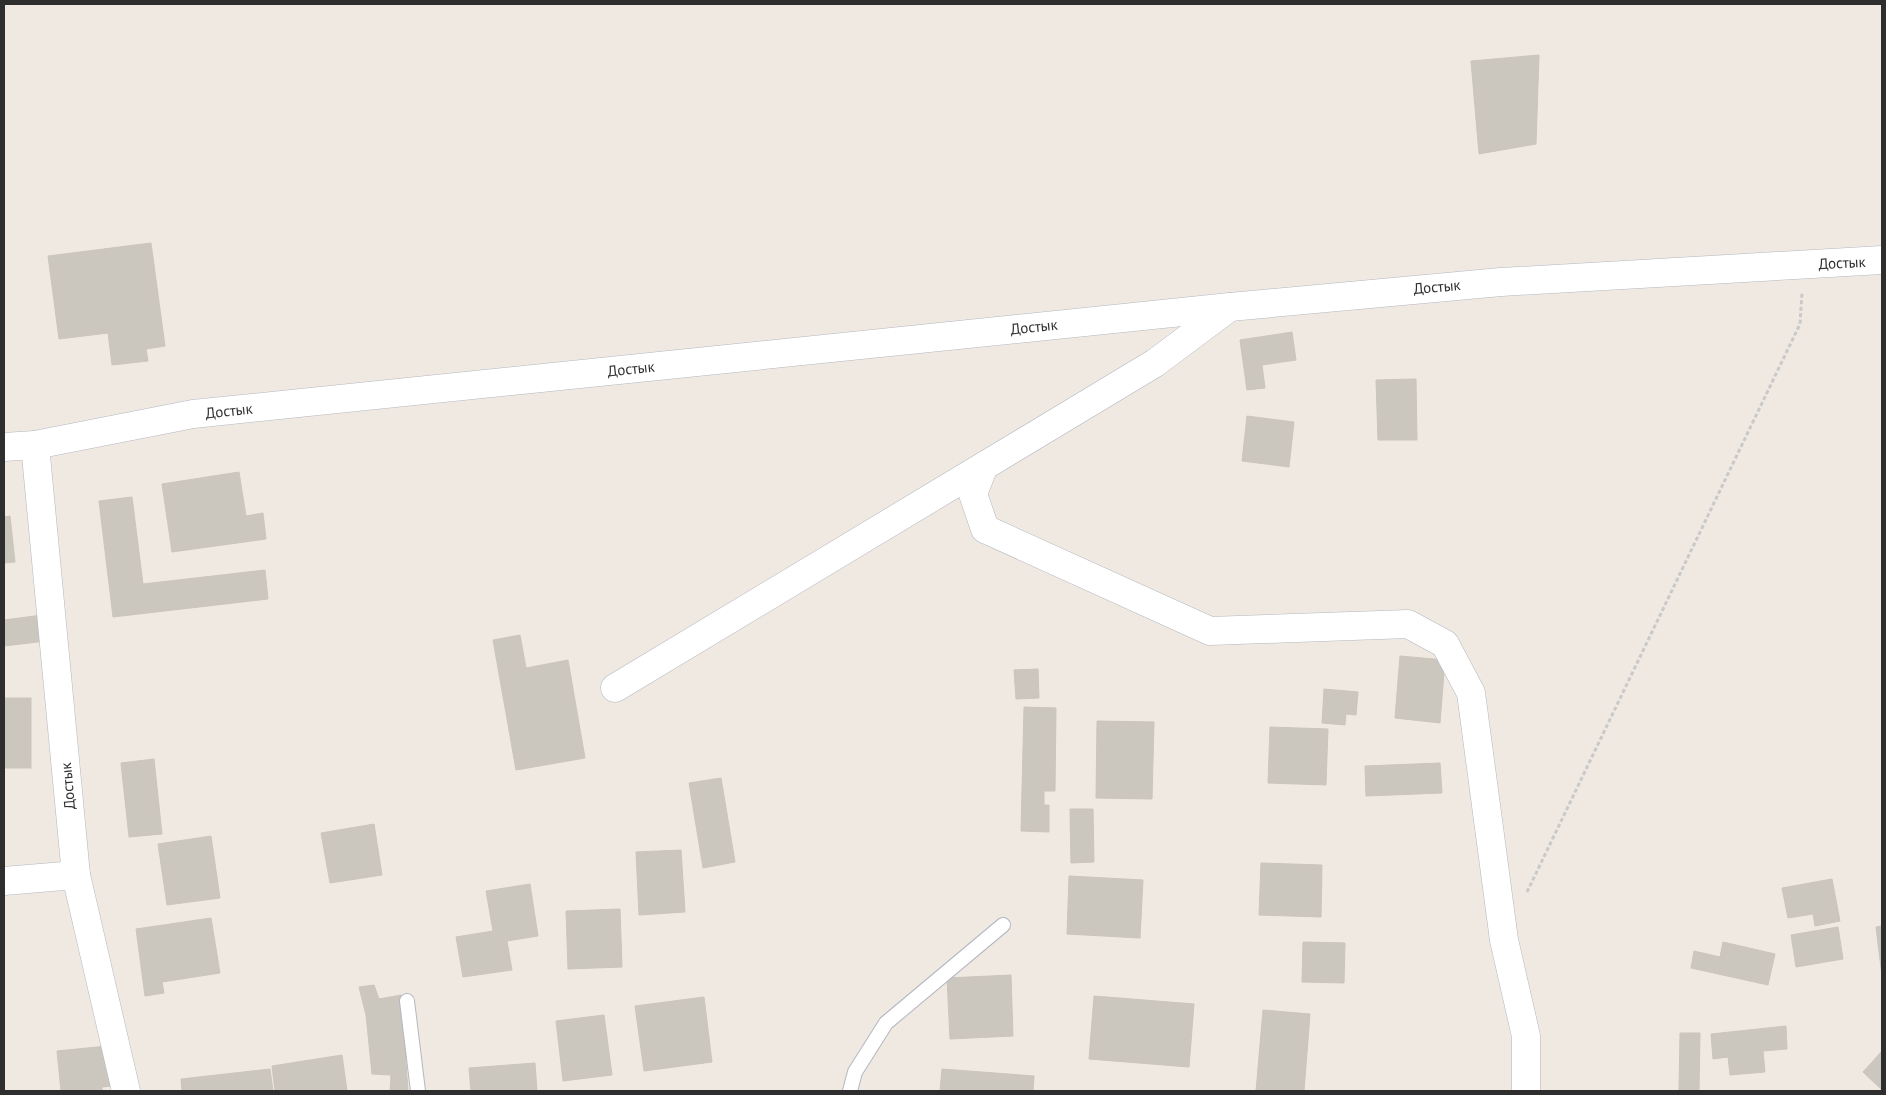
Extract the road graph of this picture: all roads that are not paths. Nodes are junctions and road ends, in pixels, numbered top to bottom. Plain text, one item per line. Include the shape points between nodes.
1 (1882, 260) edge
2 (1230, 307) junction
3 (35, 444) junction
4 (4, 447) edge
5 (984, 466) junction
6 (615, 688) dead end
7 (76, 875) junction
8 (4, 881) edge
9 (1003, 925) dead end
10 (407, 1001) dead end
11 (126, 1091) edge
12 (418, 1091) edge
13 (850, 1091) edge
14 (1526, 1091) edge

1 - 2 street, Достык via 1501,282
2 - 3 street, Достык via 193,414
2 - 5 street via 1155,363
3 - 4 street
3 - 7 street, Достык
5 - 6 street
5 - 14 street via 973,494 985,529 1210,631 1408,624 1445,644 1471,693 1504,940 1526,1036
7 - 8 street
7 - 11 street, Достык
9 - 13 lane via 886,1023 854,1072
10 - 12 lane

